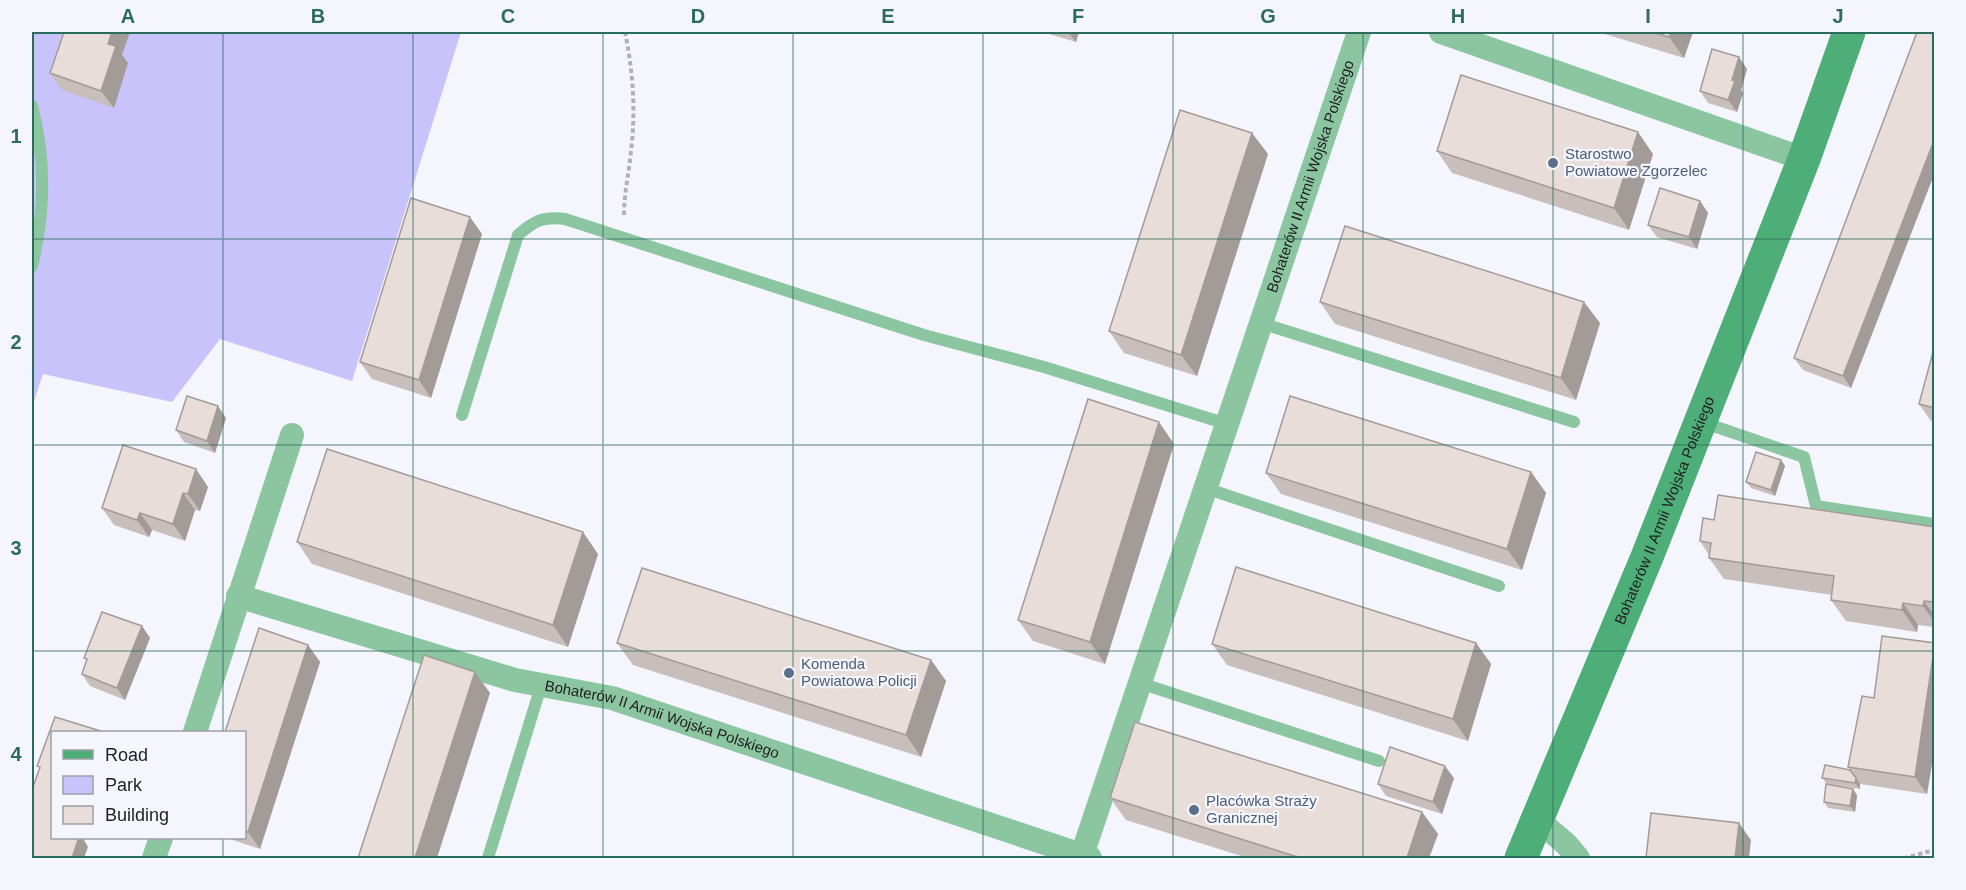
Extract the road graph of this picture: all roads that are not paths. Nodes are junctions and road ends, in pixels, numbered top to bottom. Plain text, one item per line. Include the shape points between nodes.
1 (1359, 32) edge
2 (1441, 32) edge
3 (1849, 32) edge
4 (32, 106) edge
5 (1804, 159) junction
6 (32, 266) edge
7 (1261, 323) junction
8 (462, 415) dead end
9 (1700, 421) junction
10 (1574, 422) dead end
11 (1227, 424) junction
12 (292, 435) dead end
13 (1205, 488) junction
14 (1935, 524) edge
15 (1499, 586) dead end
16 (238, 596) junction
17 (1140, 683) junction
18 (541, 686) junction
19 (196, 729) edge
20 (1379, 761) dead end
21 (1538, 820) junction
22 (160, 839) edge
23 (1086, 856) edge
24 (154, 858) edge
25 (488, 858) edge
26 (1521, 858) edge
27 (1578, 858) edge

1 - 7 street, Bohaterów II Armii Wojska Polskiego
2 - 5 street
3 - 5 street, Bohaterów II Armii Wojska Polskiego
4 - 6 lane via 41,140 43,206
5 - 9 street, Bohaterów II Armii Wojska Polskiego
7 - 10 lane
7 - 11 street, Bohaterów II Armii Wojska Polskiego
8 - 11 lane via 518,235 534,221 548,217 565,219 924,335 1044,367
9 - 14 lane via 1804,457 1816,506
9 - 21 street, Bohaterów II Armii Wojska Polskiego
11 - 13 street, Bohaterów II Armii Wojska Polskiego
12 - 16 street
13 - 15 lane
13 - 17 street, Bohaterów II Armii Wojska Polskiego
16 - 18 street, Bohaterów II Armii Wojska Polskiego
16 - 19 street
17 - 20 lane
17 - 23 street, Bohaterów II Armii Wojska Polskiego
18 - 23 street, Bohaterów II Armii Wojska Polskiego via 612,698
18 - 25 lane
21 - 26 street, Bohaterów II Armii Wojska Polskiego
21 - 27 street
22 - 24 street

